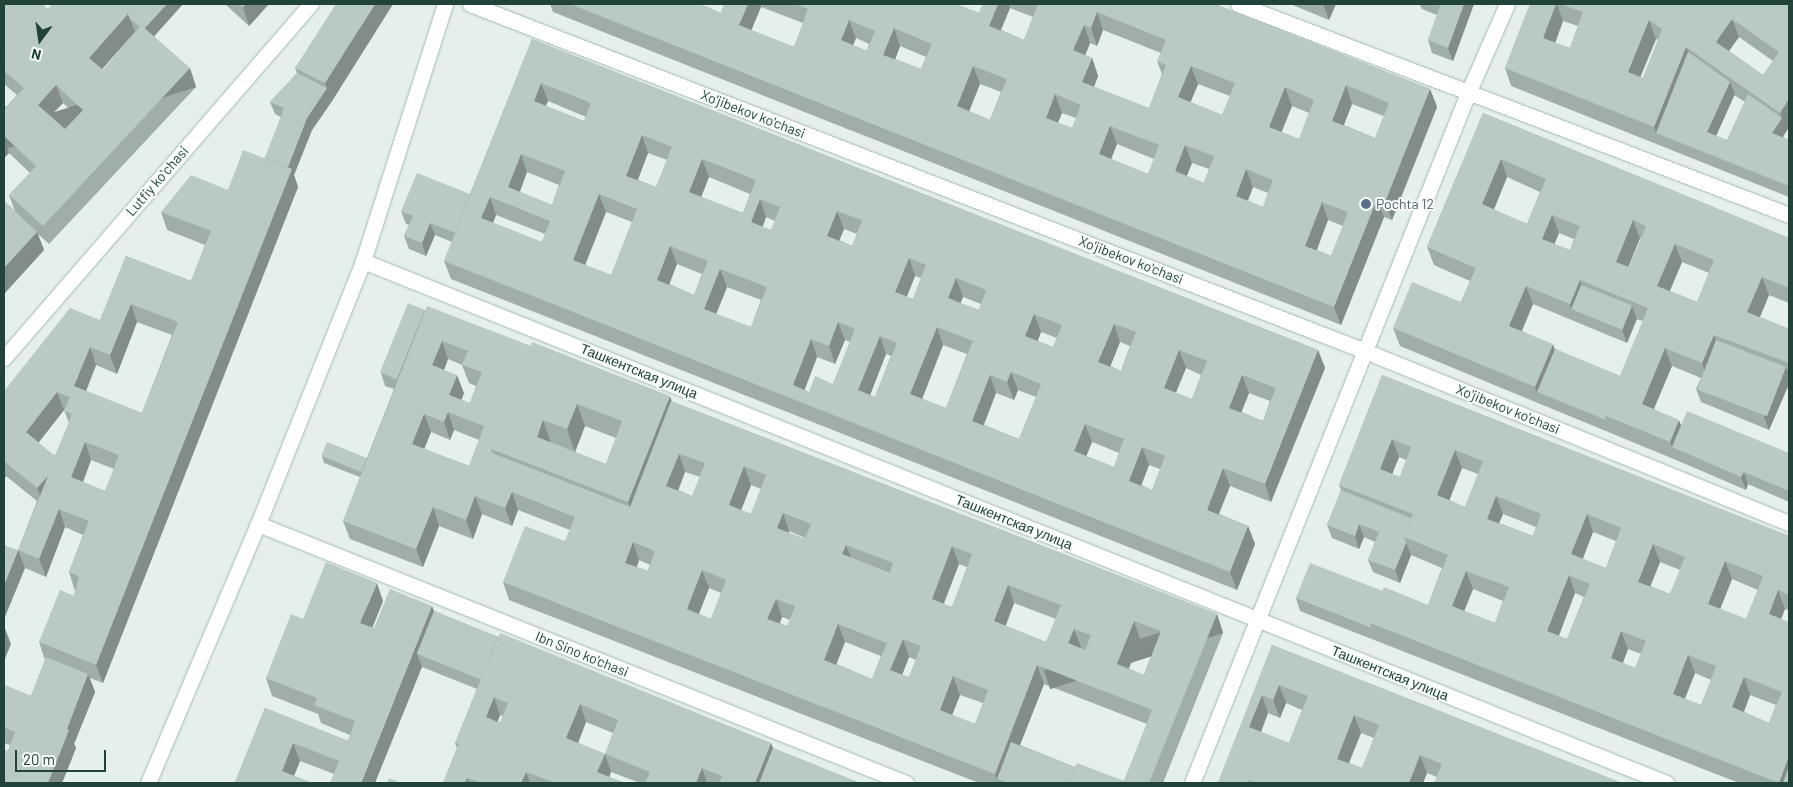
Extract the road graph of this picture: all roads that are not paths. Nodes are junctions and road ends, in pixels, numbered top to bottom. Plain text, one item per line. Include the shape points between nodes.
1 (310, 4) edge
2 (445, 4) edge
3 (470, 4) edge
4 (1238, 4) edge
5 (1507, 4) edge
6 (1468, 93) junction
7 (1789, 215) edge
8 (363, 261) junction
9 (1365, 351) junction
10 (4, 358) edge
11 (1789, 523) edge
12 (258, 524) junction
13 (1259, 620) junction
14 (148, 783) edge
15 (906, 783) edge
16 (1192, 783) edge
17 (1666, 783) edge

1 - 10 street, Lutfiy koʻchasi
2 - 8 street
3 - 9 street, Xo'jibekov ko'chasi
4 - 6 street
5 - 6 street
6 - 7 street
6 - 9 street
8 - 12 street
8 - 13 street, Ташкентская улица
9 - 11 street, Xo'jibekov ko'chasi
9 - 13 street
12 - 14 street
12 - 15 street, Ibn Sino ko'chasi
13 - 16 street
13 - 17 street, Ташкентская улица

